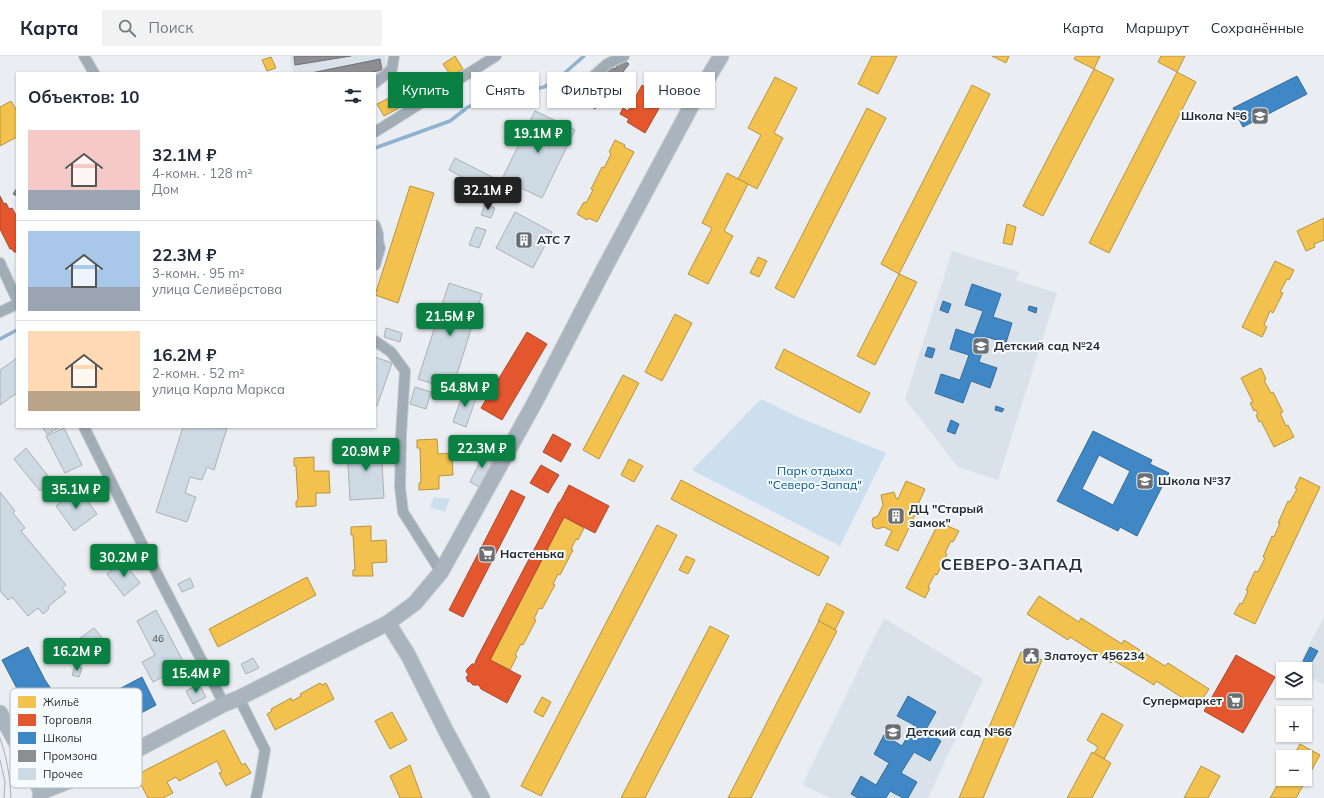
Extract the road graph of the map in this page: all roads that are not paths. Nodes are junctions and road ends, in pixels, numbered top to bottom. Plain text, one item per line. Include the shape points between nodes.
1 (84, 56) edge
2 (394, 56) edge
3 (496, 56) edge
4 (624, 56) edge
5 (722, 56) edge
6 (93, 72) edge
7 (598, 72) edge
8 (376, 82) edge
9 (376, 131) edge
10 (376, 228) edge
11 (376, 262) edge
12 (0, 263) edge
13 (16, 298) edge
14 (16, 304) edge
15 (0, 312) edge
16 (376, 342) edge
17 (84, 428) edge
18 (441, 572) junction
19 (388, 623) junction
20 (239, 698) junction
21 (224, 704) junction
22 (0, 713) edge
23 (10, 731) edge
24 (142, 747) edge
25 (57, 788) edge
26 (41, 795) edge
27 (256, 798) edge
28 (482, 798) edge

1 - 6 street
2 - 8 street via 392,69
3 - 9 street
4 - 7 street via 607,64
5 - 18 main road via 695,99 535,402
10 - 11 street via 380,248
12 - 13 street
14 - 15 street
16 - 18 street via 391,352 405,371 400,487 403,512
17 - 21 street
18 - 19 main road via 415,602
19 - 20 main road
19 - 28 main road via 408,655
20 - 21 main road
20 - 27 street via 265,750
21 - 24 main road
22 - 23 main road
25 - 26 main road

